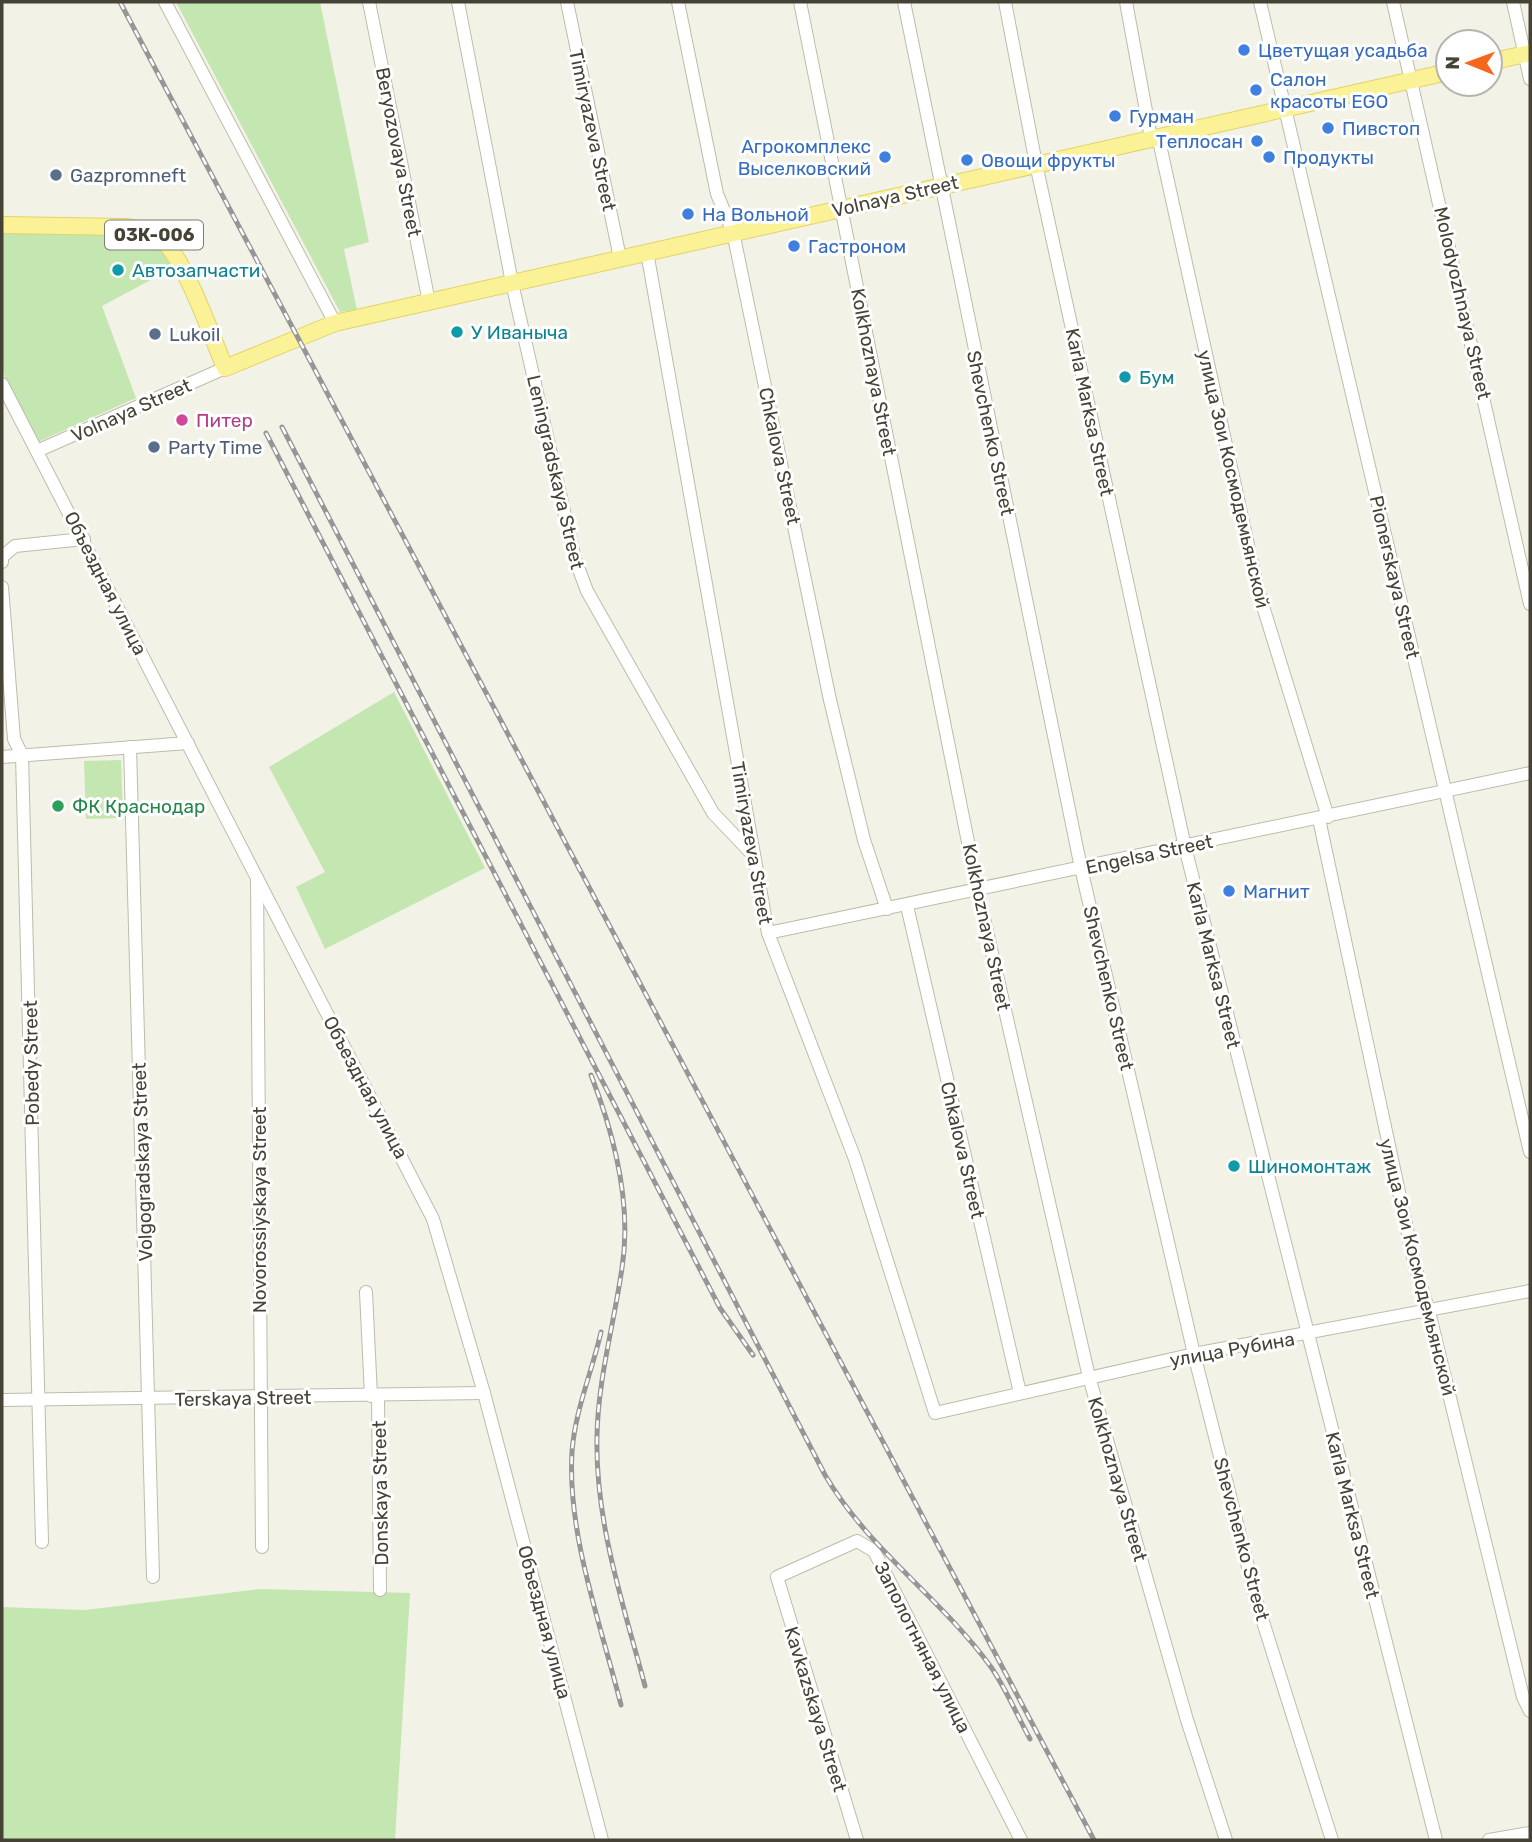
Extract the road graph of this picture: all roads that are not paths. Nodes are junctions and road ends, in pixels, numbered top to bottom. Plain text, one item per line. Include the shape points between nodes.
1 (165, 2) edge
2 (369, 2) edge
3 (458, 2) edge
4 (567, 2) edge
5 (678, 2) edge
6 (800, 2) edge
7 (904, 2) edge
8 (1005, 2) edge
9 (1126, 2) edge
10 (1260, 2) edge
11 (1393, 2) edge
12 (1513, 2) edge
13 (1527, 54) edge
14 (1504, 59) edge
15 (1434, 75) edge
16 (1530, 79) edge
17 (1413, 80) junction
18 (1286, 108) junction
19 (1155, 137) junction
20 (1036, 164) junction
21 (940, 185) junction
22 (842, 208) junction
23 (2, 225) edge
24 (733, 232) junction
25 (647, 252) junction
26 (620, 258) junction
27 (512, 283) junction
28 (429, 302) junction
29 (335, 323) junction
30 (225, 368) junction
31 (2, 384) edge
32 (37, 451) junction
33 (84, 539) junction
34 (2, 562) edge
35 (2, 587) edge
36 (1530, 604) edge
37 (188, 743) junction
38 (130, 747) junction
39 (22, 755) junction
40 (2, 757) edge
41 (1530, 773) edge
42 (1445, 789) junction
43 (1323, 818) junction
44 (1185, 846) junction
45 (754, 856) junction
46 (1081, 868) junction
47 (257, 874) junction
48 (978, 891) junction
49 (906, 906) junction
50 (887, 909) junction
51 (768, 933) junction
52 (1530, 1152) edge
53 (1530, 1291) edge
54 (366, 1292) dead end
55 (1429, 1312) junction
56 (1306, 1336) junction
57 (1194, 1354) junction
58 (1088, 1377) junction
59 (1020, 1393) junction
60 (484, 1394) junction
61 (374, 1396) junction
62 (149, 1398) junction
63 (260, 1398) junction
64 (37, 1399) junction
65 (2, 1400) edge
66 (935, 1413) joint
67 (42, 1542) dead end
68 (262, 1547) dead end
69 (153, 1577) dead end
70 (777, 1577) joint
71 (380, 1590) dead end
72 (1530, 1711) edge
73 (1530, 1833) edge
74 (602, 1840) edge
75 (857, 1840) edge
76 (1021, 1840) edge
77 (1226, 1840) edge
78 (1332, 1840) edge
79 (1436, 1840) edge
80 (1489, 1840) edge

1 - 29 street
2 - 28 street, Beryozovaya Street
3 - 27 street, Leningradskaya Street
4 - 26 street, Timiryazeva Street
5 - 24 street, Chkalova Street via 717,194
6 - 22 street, Kolkhoznaya Street
7 - 21 street, Shevchenko Street
8 - 20 street, Karla Marksa Street
9 - 19 street, улица Зои Космодемьянской
10 - 18 street, Pionerskaya Street
11 - 17 street, Molodyozhnaya Street
12 - 13 street
13 - 14 main road
13 - 16 street
15 - 17 main road, Volnaya Street
17 - 18 main road, Volnaya Street
17 - 36 street, Molodyozhnaya Street
18 - 19 main road, Volnaya Street
18 - 42 street, Pionerskaya Street
19 - 20 main road, Volnaya Street
19 - 43 street, улица Зои Космодемьянской via 1258,590
20 - 21 main road, Volnaya Street
20 - 44 street, Karla Marksa Street
21 - 22 main road, Volnaya Street
21 - 46 street, Shevchenko Street
22 - 24 main road, Volnaya Street
22 - 48 street, Kolkhoznaya Street
23 - 30 main road, 03К-006 via 126,227 163,240 186,278
24 - 25 main road, Volnaya Street
24 - 50 street, Chkalova Street via 830,700 864,840
25 - 26 main road, Volnaya Street
25 - 45 street, Timiryazeva Street
26 - 27 main road, Volnaya Street
27 - 28 main road, Volnaya Street
27 - 45 street, Leningradskaya Street via 575,559 587,591 713,813
28 - 29 main road, Volnaya Street
29 - 30 main road, Volnaya Street
30 - 32 street, Volnaya Street
31 - 32 street, Объездная улица
32 - 33 street, Объездная улица
33 - 34 street via 15,546
33 - 37 street, Объездная улица
35 - 39 street, Pobedy Street via 15,739
37 - 38 street
37 - 47 street, Объездная улица
38 - 39 street
38 - 62 street, Volgogradskaya Street
39 - 40 street
39 - 64 street, Pobedy Street
41 - 42 street, Engelsa Street
42 - 43 street, Engelsa Street
42 - 52 street, Pionerskaya Street
43 - 44 street, Engelsa Street
43 - 55 street, улица Зои Космодемьянской via 1414,1262
44 - 46 street, Engelsa Street
44 - 56 street, Karla Marksa Street
45 - 51 street, Timiryazeva Street
46 - 48 street, Engelsa Street
46 - 57 street, Shevchenko Street
47 - 60 street, Объездная улица via 433,1219
47 - 63 street, Novorossiyskaya Street
48 - 49 street, Engelsa Street
48 - 58 street, Kolkhoznaya Street
49 - 50 street, Engelsa Street
49 - 59 street, Chkalova Street
50 - 51 street, Engelsa Street
51 - 66 street, Timiryazeva Street via 855,1159
53 - 55 street, улица Рубина
54 - 61 street, Donskaya Street
55 - 56 street, улица Рубина
55 - 72 street, улица Зои Космодемьянской
56 - 57 street, улица Рубина
56 - 79 street, Karla Marksa Street
57 - 58 street, улица Рубина
57 - 78 street, Shevchenko Street via 1258,1606
58 - 59 street, улица Рубина
58 - 77 street, Kolkhoznaya Street
59 - 66 street, улица Рубина
60 - 61 street, Terskaya Street
60 - 74 street, Объездная улица
61 - 63 street, Terskaya Street
61 - 71 street, Donskaya Street
62 - 63 street, Terskaya Street
62 - 64 street, Terskaya Street
62 - 69 street, Volgogradskaya Street
63 - 68 street, Novorossiyskaya Street
64 - 65 street, Terskaya Street
64 - 67 street, Pobedy Street
70 - 75 street, Kavkazskaya Street
70 - 76 street, Заполотняная улица via 857,1541 874,1551
73 - 80 street

